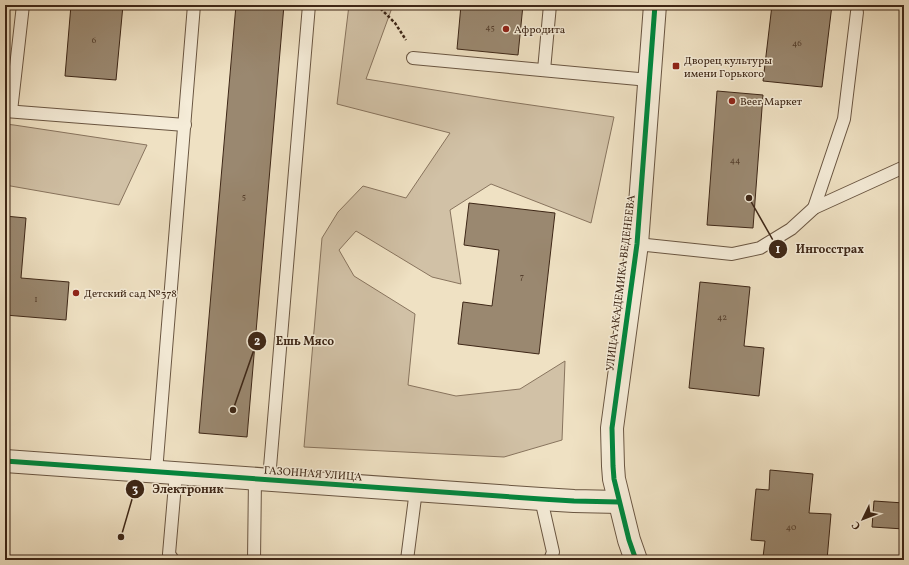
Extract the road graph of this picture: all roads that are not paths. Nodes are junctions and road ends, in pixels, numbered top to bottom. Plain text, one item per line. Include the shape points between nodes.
1 (23, 5) edge
2 (194, 5) edge
3 (309, 5) edge
4 (550, 5) edge
5 (655, 5) edge
6 (857, 12) dead end
7 (413, 58) road end
8 (544, 70) junction
9 (649, 80) junction
10 (8, 111) edge
11 (185, 125) junction
12 (904, 167) edge
13 (814, 208) junction
14 (637, 244) junction
15 (5, 461) edge
16 (166, 472) junction
17 (262, 479) junction
18 (416, 490) junction
19 (541, 499) junction
20 (619, 502) junction
21 (173, 560) edge
22 (254, 560) edge
23 (407, 560) edge
24 (550, 560) edge
25 (636, 560) edge

1 - 10 lane
2 - 11 lane
3 - 17 lane
4 - 8 lane
5 - 9 street, УЛИЦА АКАДЕМИКА ВЕДЕНЕЕВА
6 - 13 lane via 844,118
7 - 8 lane
8 - 9 lane
9 - 14 street, УЛИЦА АКАДЕМИКА ВЕДЕНЕЕВА
10 - 11 lane
11 - 16 lane
12 - 13 lane
13 - 14 lane via 791,230 760,248 732,254
14 - 20 street, УЛИЦА АКАДЕМИКА ВЕДЕНЕЕВА via 612,428 613,466
15 - 16 street, ГАЗОННАЯ УЛИЦА
16 - 17 street, ГАЗОННАЯ УЛИЦА
16 - 21 lane via 170,554
17 - 18 street, ГАЗОННАЯ УЛИЦА
17 - 22 lane
18 - 19 street, ГАЗОННАЯ УЛИЦА
18 - 23 lane
19 - 20 street, ГАЗОННАЯ УЛИЦА
19 - 24 lane via 553,552
20 - 25 street, УЛИЦА АКАДЕМИКА ВЕДЕНЕЕВА

